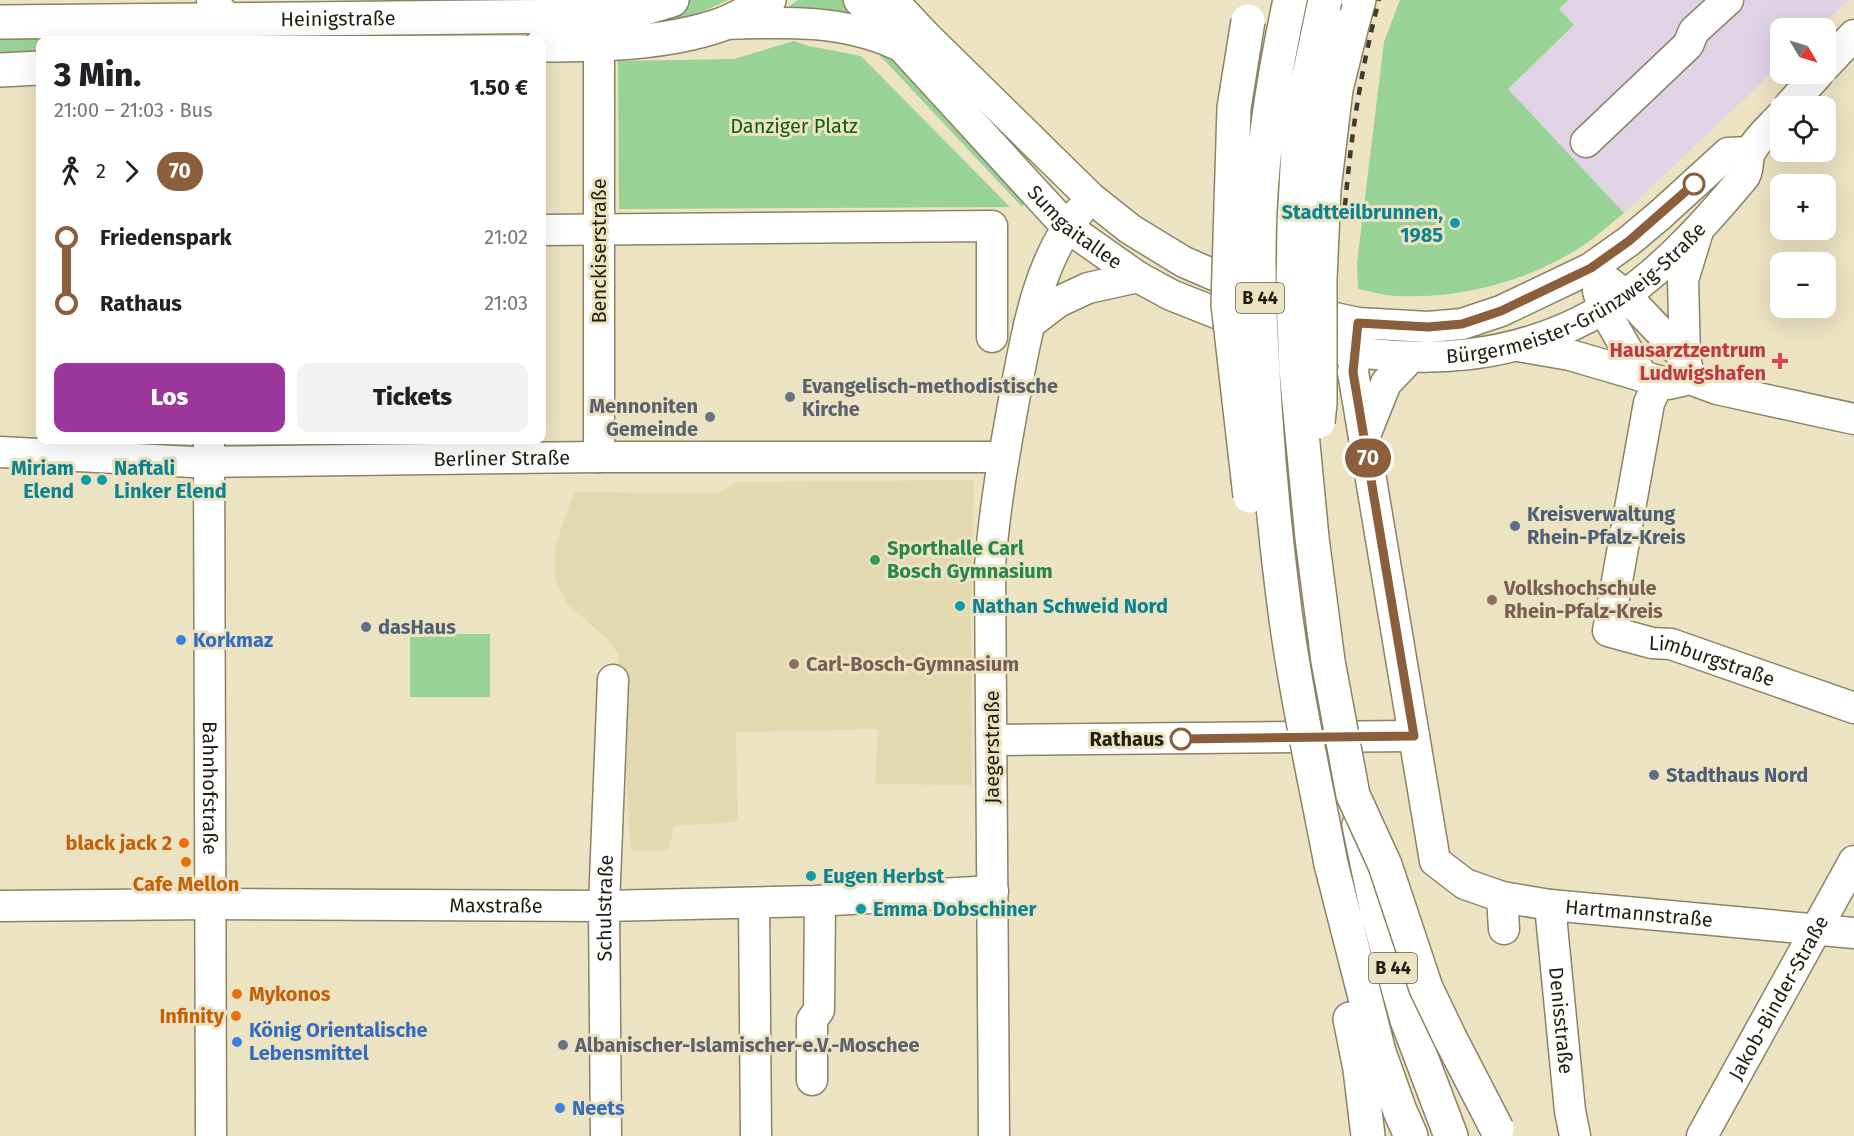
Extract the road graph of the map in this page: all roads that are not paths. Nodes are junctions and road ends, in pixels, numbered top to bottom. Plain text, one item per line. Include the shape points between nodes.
1 (672, 0) edge
2 (770, 0) edge
3 (859, 0) edge
4 (892, 0) edge
5 (913, 0) edge
6 (1253, 0) edge
7 (1290, 0) edge
8 (1325, 0) edge
9 (1359, 0) edge
10 (1728, 0) edge
11 (218, 20) edge
12 (597, 20) edge
13 (0, 22) edge
14 (723, 24) junction
15 (1854, 35) edge
16 (915, 42) junction
17 (546, 43) edge
18 (1836, 54) edge
19 (36, 68) edge
20 (0, 70) edge
21 (1809, 84) edge
22 (1798, 96) edge
23 (1770, 129) edge
24 (1586, 142) dead end
25 (1750, 152) junction
26 (1300, 188) dead end
27 (1091, 198) junction
28 (1067, 227) junction
29 (1699, 228) junction
30 (546, 230) edge
31 (599, 230) junction
32 (1591, 268) junction
33 (1138, 277) junction
34 (1614, 302) junction
35 (1326, 316) junction
36 (1358, 323) junction
37 (1029, 324) junction
38 (1274, 336) junction
39 (992, 337) dead end
40 (1518, 346) junction
41 (1355, 353) junction
42 (1410, 358) junction
43 (1688, 368) junction
44 (1650, 378) junction
45 (1854, 419) edge
46 (1364, 438) junction
47 (209, 450) edge
48 (0, 452) edge
49 (599, 457) junction
50 (1003, 457) junction
51 (1308, 489) junction
52 (1283, 597) junction
53 (613, 680) dead end
54 (1854, 708) edge
55 (1414, 736) junction
56 (992, 740) junction
57 (1353, 795) junction
58 (1854, 861) edge
59 (1331, 864) junction
60 (993, 891) junction
61 (1502, 897) junction
62 (820, 901) junction
63 (754, 903) junction
64 (211, 904) junction
65 (1551, 905) junction
66 (0, 906) edge
67 (604, 906) junction
68 (1504, 929) dead end
69 (1815, 930) junction
70 (1854, 933) edge
71 (813, 1080) dead end
72 (211, 1136) edge
73 (606, 1136) edge
74 (756, 1136) edge
75 (994, 1136) edge
76 (1368, 1136) edge
77 (1411, 1136) edge
78 (1451, 1136) edge
79 (1501, 1136) edge
80 (1575, 1136) edge
81 (1702, 1136) edge

1 - 12 main road, Heinigstraße
2 - 14 main road, Heinigstraße
3 - 16 street, Sumgaitallee
4 - 16 street, Sumgaitallee
5 - 16 street
6 - 52 main road, bridge via 1234,108 1228,304 1259,573
7 - 52 main road, B 44, bridge via 1271,96 1260,212 1259,285 1270,480
8 - 51 main road, B 44, bridge via 1304,100 1294,225 1296,370
9 - 51 main road, bridge via 1336,89 1324,189 1320,403
10 - 24 street via 1694,31 1688,45
11 - 12 main road, Heinigstraße
11 - 13 main road, Heinigstraße
12 - 14 main road, Heinigstraße via 681,34
12 - 17 main road, Heinigstraße
12 - 31 street, Benckiserstraße
14 - 16 street via 813,23
15 - 18 street
16 - 27 street, Sumgaitallee
16 - 28 street, Sumgaitallee
19 - 20 main road
21 - 22 street
23 - 25 street, Bürgermeister-Grünzweig-Straße
25 - 29 street, Bürgermeister-Grünzweig-Straße via 1747,174
25 - 32 street, Bürgermeister-Grünzweig-Straße via 1728,153 1660,215
26 - 35 street
27 - 28 street, Jaegerstraße
27 - 35 street, Sumgaitallee via 1130,230 1184,262 1279,303
28 - 33 street, Sumgaitallee
28 - 37 street, Jaegerstraße via 1051,259
29 - 34 street, Bürgermeister-Grünzweig-Straße
29 - 43 street via 1683,280
30 - 31 street
31 - 39 street via 992,226
31 - 49 street, Benckiserstraße
32 - 34 street
32 - 36 street, Bürgermeister-Grünzweig-Straße via 1501,311 1462,324 1428,327
33 - 37 street via 1088,288 1058,302
33 - 38 street, Sumgaitallee via 1171,295
34 - 40 street, Bürgermeister-Grünzweig-Straße
34 - 43 street
34 - 44 street
35 - 36 street, Sumgaitallee
36 - 41 street
37 - 50 street, Jaegerstraße
38 - 41 street, Sumgaitallee
38 - 46 street via 1330,381 1345,400
40 - 42 street, Bürgermeister-Grünzweig-Straße via 1472,355
40 - 44 street via 1570,355
41 - 42 street, Bürgermeister-Grünzweig-Straße
41 - 46 street via 1353,372
42 - 46 street via 1386,383
43 - 44 street via 1669,384
43 - 45 street via 1717,389
44 - 54 street, Limburgstraße via 1649,403 1608,631 1671,644
46 - 55 street
47 - 48 street, Berliner Straße via 175,462
47 - 49 street, Berliner Straße
47 - 64 street, Bahnhofstraße
49 - 50 street, Berliner Straße
50 - 56 street, Jaegerstraße via 990,567
51 - 57 main road, B 44, bridge via 1328,661
52 - 59 main road, B 44, bridge
53 - 67 street, Schulstraße
55 - 56 street
55 - 61 street, Hartmannstraße via 1436,861 1465,884
56 - 60 street, Jaegerstraße
57 - 78 main road, B 44, bridge via 1377,910 1407,1020
57 - 79 main road, bridge via 1385,865 1426,987
58 - 69 street, Jakob-Binder-Straße
59 - 76 main road, B 44 via 1326,892 1360,1069
59 - 77 main road, B 44 via 1380,1052
60 - 62 street, Maxstraße
60 - 75 street, Jaegerstraße
61 - 65 street, Hartmannstraße
61 - 68 street
62 - 63 street, Maxstraße
62 - 71 street via 819,1010 812,1020
63 - 67 street, Maxstraße
63 - 74 street
64 - 66 street, Maxstraße
64 - 67 street, Maxstraße
64 - 72 street, Bahnhofstraße
65 - 69 street, Hartmannstraße
65 - 80 street, Denisstraße
67 - 73 street, Schulstraße
69 - 70 street, Hartmannstraße
69 - 81 street, Jakob-Binder-Straße

